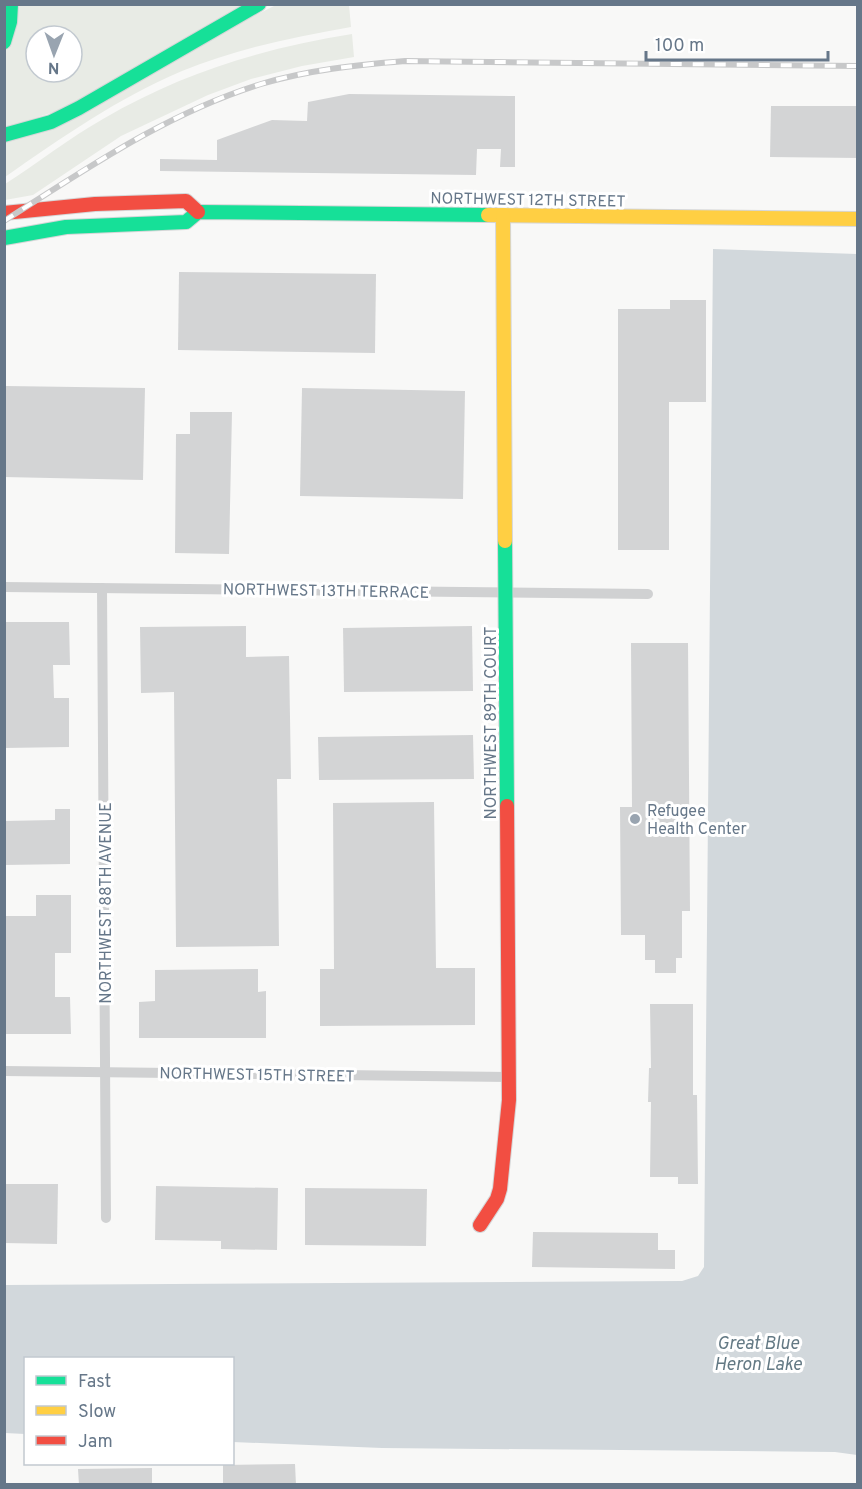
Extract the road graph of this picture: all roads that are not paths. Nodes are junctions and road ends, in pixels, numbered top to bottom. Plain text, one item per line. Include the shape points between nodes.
1 (10, 4) edge
2 (259, 4) edge
3 (4, 42) edge
4 (4, 135) edge
5 (198, 212) junction
6 (4, 213) edge
7 (503, 216) junction
8 (858, 219) edge
9 (4, 238) edge
10 (4, 587) edge
11 (102, 588) junction
12 (506, 592) junction
13 (648, 594) dead end
14 (4, 1071) edge
15 (106, 1072) junction
16 (509, 1077) junction
17 (106, 1218) dead end
18 (480, 1225) dead end

1 - 3 main road
2 - 4 main road via 79,108 51,122
5 - 6 main road, NORTHWEST 12TH STREET via 186,201 142,201
5 - 7 main road, NORTHWEST 12TH STREET
5 - 9 main road, NORTHWEST 12TH STREET via 186,222 66,227
7 - 8 main road, NORTHWEST 12TH STREET
7 - 12 main road, NORTHWEST 89TH COURT
10 - 11 street, NORTHWEST 13TH TERRACE
11 - 12 street, NORTHWEST 13TH TERRACE
11 - 15 street, NORTHWEST 88TH AVENUE
12 - 13 street, NORTHWEST 13TH TERRACE
12 - 16 main road, NORTHWEST 89TH COURT
14 - 15 street, NORTHWEST 15TH STREET
15 - 16 street, NORTHWEST 15TH STREET
15 - 17 street, NORTHWEST 88TH AVENUE
16 - 18 main road, NORTHWEST 89TH COURT via 500,1189

